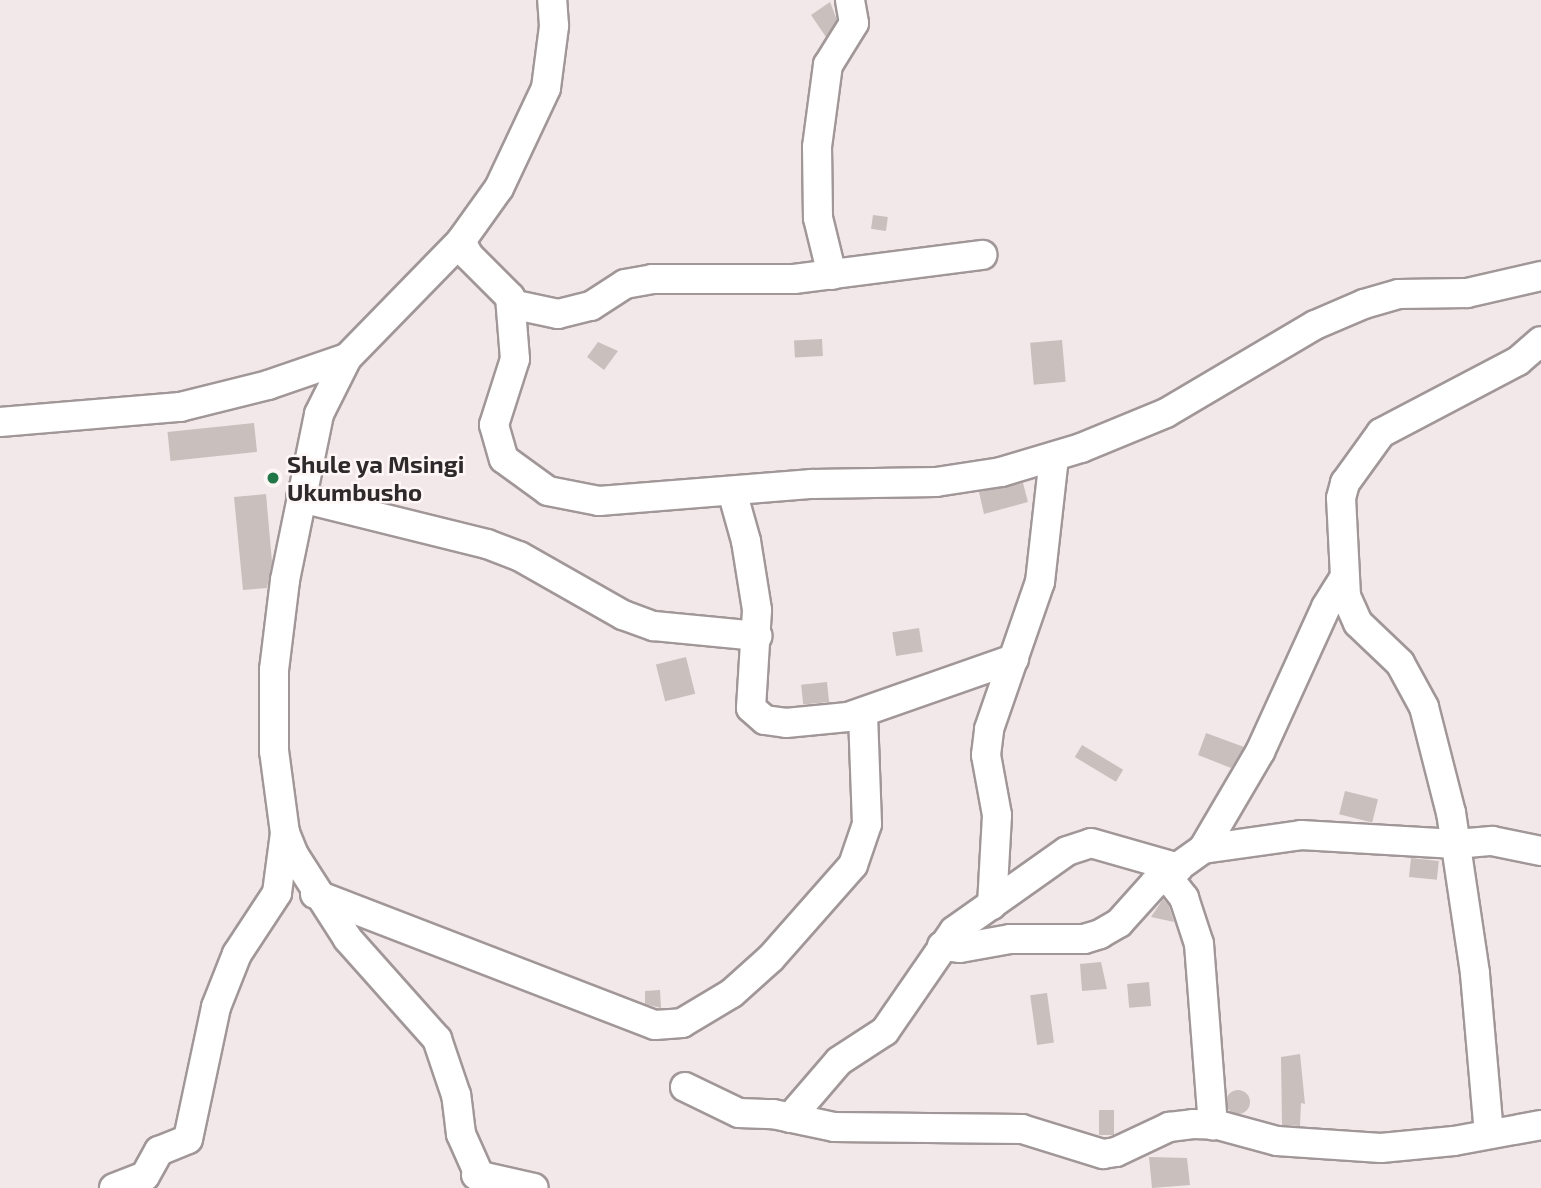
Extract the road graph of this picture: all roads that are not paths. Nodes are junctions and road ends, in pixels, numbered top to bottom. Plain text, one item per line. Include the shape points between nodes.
1 (552, 0) edge
2 (850, 0) edge
3 (461, 241) junction
4 (982, 255) dead end
5 (832, 275) junction
6 (1541, 276) edge
7 (511, 304) junction
8 (1541, 341) edge
9 (347, 358) junction
10 (0, 422) edge
11 (1054, 457) junction
12 (732, 491) junction
13 (302, 498) junction
14 (1344, 578) junction
15 (758, 636) junction
16 (1014, 659) junction
17 (863, 713) junction
18 (285, 833) junction
19 (1456, 844) junction
20 (1203, 849) junction
21 (1541, 851) edge
22 (1173, 872) junction
23 (315, 894) junction
24 (992, 905) junction
25 (942, 946) junction
26 (685, 1087) dead end
27 (790, 1118) junction
28 (1213, 1125) junction
29 (1541, 1125) edge
30 (1489, 1134) junction
31 (481, 1182) edge
32 (114, 1188) edge
33 (534, 1188) edge

1 - 3 street via 554,26 546,88 499,188
2 - 5 street via 854,23 828,65 817,147 818,218
3 - 7 street via 468,256 510,297
3 - 9 street
4 - 5 street
5 - 7 street via 756,281 652,279 625,284 591,306 558,314
6 - 11 street via 1467,293 1411,292 1364,304 1315,325 1166,413
7 - 12 street via 515,359 494,425 503,459 517,471 548,491 576,500
8 - 14 street via 1518,361 1377,436 1342,490
9 - 10 street via 268,385 180,407
9 - 13 street via 319,414
11 - 12 street via 1001,472 936,482
11 - 16 street via 1047,552 1032,617
12 - 15 street via 755,585
13 - 15 street via 508,552 623,615 654,626
13 - 18 street via 285,580 274,670 274,751
14 - 19 street via 1353,616 1401,663 1424,707
14 - 20 street via 1326,607 1260,752
15 - 17 street via 751,702 759,716 786,723
16 - 17 street
16 - 24 street via 996,702 986,755 997,815
17 - 23 street via 867,824 853,865 771,958 732,993 682,1023 655,1025
18 - 23 street
18 - 32 street via 278,893 237,954 216,1007 188,1139 159,1151 145,1176
19 - 20 street via 1301,835
19 - 21 street via 1492,841
19 - 30 street via 1475,973
20 - 22 street
22 - 24 street via 1113,847 1079,844
22 - 25 street via 1119,923 1084,940 1010,939 960,948
22 - 28 street via 1199,944
23 - 31 street via 348,939 437,1039
24 - 25 street via 962,924
25 - 27 street via 922,984 903,1001 885,1031 839,1061
26 - 27 street via 729,1111
27 - 28 street via 834,1127 1022,1129 1103,1154 1168,1127
28 - 30 street via 1252,1138 1345,1148 1418,1146
29 - 30 street
31 - 33 street

